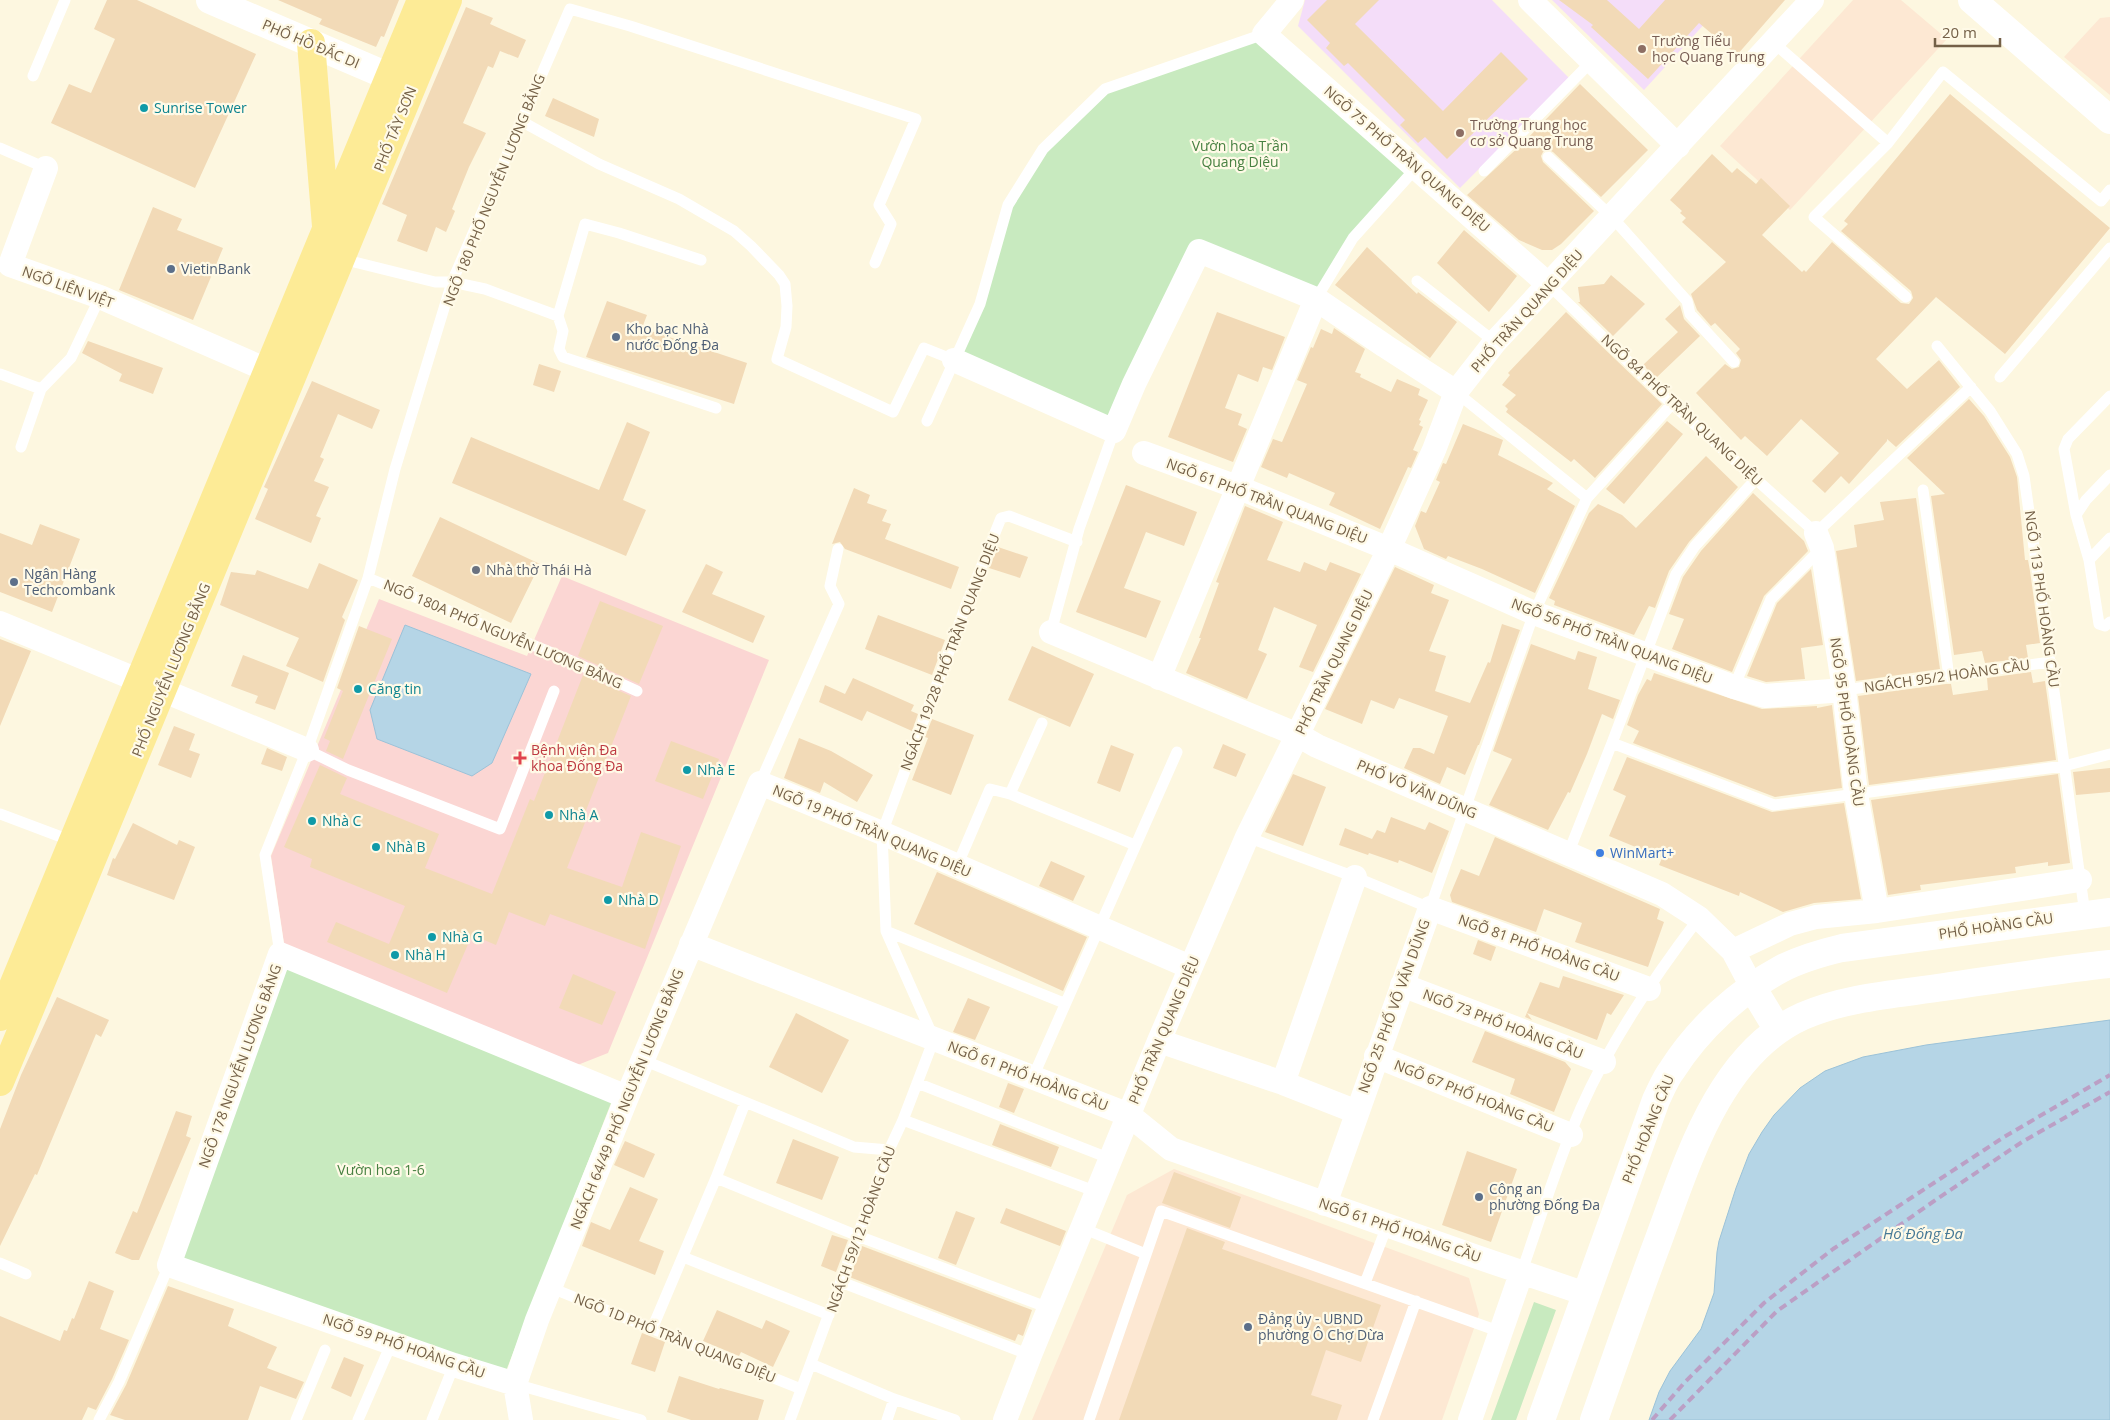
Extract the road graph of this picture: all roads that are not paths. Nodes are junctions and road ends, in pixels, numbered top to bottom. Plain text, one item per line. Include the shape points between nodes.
1 (65, 0) edge
2 (210, 0) edge
3 (421, 0) edge
4 (448, 0) edge
5 (1292, 0) edge
6 (1530, 0) edge
7 (1812, 0) edge
8 (1980, 2) edge
9 (1264, 34) junction
10 (311, 43) junction
11 (1774, 43) junction
12 (1592, 61) junction
13 (32, 76) dead end
14 (401, 82) junction
15 (2110, 120) edge
16 (521, 121) junction
17 (1888, 142) junction
18 (1678, 146) junction
19 (0, 148) edge
20 (1548, 157) dead end
21 (46, 168) joint
22 (1416, 168) junction
23 (1484, 171) dead end
24 (2110, 190) edge
25 (2101, 201) junction
26 (2110, 209) edge
27 (1612, 217) junction
28 (326, 230) junction
29 (2110, 248) edge
30 (342, 259) junction
31 (702, 260) dead end
32 (875, 263) dead end
33 (452, 282) junction
34 (1417, 282) dead end
35 (1549, 285) junction
36 (100, 297) junction
37 (1906, 297) dead end
38 (1316, 299) junction
39 (558, 316) junction
40 (1495, 342) junction
41 (1937, 346) dead end
42 (954, 360) junction
43 (1734, 362) dead end
44 (268, 370) junction
45 (0, 374) edge
46 (2000, 377) dead end
47 (1971, 386) junction
48 (41, 389) junction
49 (1456, 392) junction
50 (2110, 396) edge
51 (1672, 404) junction
52 (716, 408) dead end
53 (927, 421) dead end
54 (1114, 431) junction
55 (21, 447) dead end
56 (1144, 454) dead end
57 (2110, 475) edge
58 (1756, 479) junction
59 (1236, 487) junction
60 (1923, 490) dead end
61 (1587, 498) junction
62 (2076, 515) junction
63 (2110, 538) edge
64 (1819, 541) junction
65 (1077, 542) junction
66 (1389, 549) junction
67 (838, 550) dead end
68 (2089, 560) junction
69 (368, 578) junction
70 (1534, 613) junction
71 (2110, 622) edge
72 (0, 623) edge
73 (1051, 632) joint
74 (1646, 654) junction
75 (2051, 662) junction
76 (1949, 677) junction
77 (1158, 678) junction
78 (150, 686) junction
79 (1734, 687) junction
80 (637, 690) dead end
81 (1844, 690) junction
82 (554, 691) dead end
83 (1042, 723) dead end
84 (1298, 736) junction
85 (1612, 743) junction
86 (307, 750) junction
87 (1176, 752) dead end
88 (2110, 754) edge
89 (2064, 766) junction
90 (760, 783) junction
91 (1010, 794) junction
92 (1856, 794) junction
93 (1465, 809) junction
94 (0, 814) edge
95 (882, 833) junction
96 (1247, 837) junction
97 (72, 841) junction
98 (1135, 845) junction
99 (1568, 854) junction
100 (957, 866) junction
101 (1355, 877) junction
102 (2080, 880) junction
103 (1430, 908) junction
104 (1877, 911) junction
105 (2098, 913) edge
106 (1699, 918) junction
107 (1099, 927) junction
108 (886, 931) junction
109 (690, 944) junction
110 (1732, 951) junction
111 (280, 954) junction
112 (2110, 964) edge
113 (1190, 967) junction
114 (1402, 985) junction
115 (1752, 987) junction
116 (1649, 989) junction
117 (1064, 1003) junction
118 (0, 1017) edge
119 (1778, 1030) junction
120 (934, 1040) junction
121 (1159, 1041) junction
122 (1376, 1056) junction
123 (643, 1060) junction
124 (1604, 1062) junction
125 (1033, 1077) junction
126 (0, 1082) edge
127 (918, 1084) junction
128 (1283, 1084) junction
129 (627, 1097) junction
130 (745, 1103) junction
131 (1356, 1112) junction
132 (1128, 1115) junction
133 (903, 1120) junction
134 (1571, 1135) junction
135 (889, 1150) junction
136 (1111, 1159) junction
137 (716, 1178) junction
138 (1097, 1192) junction
139 (1325, 1204) junction
140 (1387, 1226) junction
141 (1082, 1228) junction
142 (858, 1236) junction
143 (1146, 1254) junction
144 (683, 1256) junction
145 (0, 1262) edge
146 (169, 1265) junction
147 (1522, 1272) junction
148 (26, 1274) dead end
149 (841, 1282) junction
150 (1365, 1283) junction
151 (550, 1287) junction
152 (1586, 1294) junction
153 (1416, 1301) junction
154 (1049, 1308) junction
155 (829, 1315) junction
156 (652, 1329) junction
157 (1501, 1332) junction
158 (392, 1342) junction
159 (325, 1350) dead end
160 (1030, 1354) junction
161 (811, 1364) junction
162 (454, 1365) junction
163 (515, 1384) junction
164 (801, 1389) junction
165 (894, 1399) junction
166 (99, 1420) edge
167 (296, 1420) edge
168 (358, 1420) edge
169 (432, 1420) edge
170 (521, 1420) edge
171 (641, 1420) edge
172 (790, 1420) edge
173 (887, 1420) edge
174 (955, 1420) edge
175 (1005, 1420) edge
176 (1088, 1420) edge
177 (1373, 1420) edge
178 (1470, 1420) edge
179 (1541, 1420) edge
180 (1594, 1420) edge

1 - 13 lane
2 - 10 main road, PHỐ HỒ ĐẮC DI
3 - 14 main road, PHỐ TÂY SƠN
4 - 14 main road, PHỐ TÂY SƠN
5 - 9 street
6 - 12 street
7 - 11 street, PHỐ TRẦN QUANG DIỆU
8 - 15 main road
9 - 22 street, NGÕ 75 PHỐ TRẦN QUANG DIỆU
9 - 42 lane via 1105,89 1043,149 1008,205 980,304
10 - 14 main road, PHỐ HỒ ĐẮC DI
10 - 28 main road
11 - 17 lane
11 - 18 street, PHỐ TRẦN QUANG DIỆU
12 - 18 street
12 - 23 lane
14 - 28 main road, PHỐ TÂY SƠN
14 - 30 main road, PHỐ TÂY SƠN
16 - 32 lane, NGÕ 180 PHỐ NGUYỄN LƯƠNG BẰNG via 570,9 916,119 879,205 891,224
16 - 33 lane, NGÕ 180 PHỐ NGUYỄN LƯƠNG BẰNG
16 - 42 lane via 599,164 679,199 734,230 780,275 785,284 786,327 778,359 893,412 924,348
17 - 25 lane via 1943,72
17 - 37 lane via 1814,217
18 - 27 street, PHỐ TRẦN QUANG DIỆU
19 - 21 lane, NGÕ LIÊN VIỆT
20 - 27 lane
21 - 36 street, NGÕ LIÊN VIỆT via 10,265
22 - 35 street, NGÕ 75 PHỐ TRẦN QUANG DIỆU
22 - 38 lane via 1353,238
24 - 25 lane
25 - 26 lane
27 - 35 street, PHỐ TRẦN QUANG DIỆU
27 - 43 lane via 1687,300 1690,314
28 - 44 main road, PHỐ NGUYỄN LƯƠNG BẰNG
29 - 46 lane
30 - 33 lane via 435,282
30 - 78 main road, PHỐ NGUYỄN LƯƠNG BẰNG
31 - 39 lane via 585,224
33 - 39 lane via 485,289
33 - 69 lane, NGÕ 180 PHỐ NGUYỄN LƯƠNG BẰNG via 395,469
34 - 40 lane
35 - 40 street, PHỐ TRẦN QUANG DIỆU
35 - 51 lane, NGÕ 84 PHỐ TRẦN QUANG DIỆU
36 - 44 street, NGÕ LIÊN VIỆT
36 - 48 lane via 71,358
38 - 49 street
38 - 54 street via 1199,251
38 - 59 street
39 - 52 lane via 563,331 559,349 562,357
40 - 49 street, PHỐ TRẦN QUANG DIỆU
41 - 47 lane, NGÕ 113 PHỐ HOÀNG CẦU
42 - 53 lane
42 - 54 street
44 - 78 main road, PHỐ NGUYỄN LƯƠNG BẰNG
45 - 48 lane
47 - 64 lane
47 - 75 lane, NGÕ 113 PHỐ HOÀNG CẦU via 2017,454 2024,476
48 - 55 lane
49 - 61 lane
49 - 66 street, PHỐ TRẦN QUANG DIỆU via 1434,450
50 - 62 lane via 2068,439 2064,449
51 - 58 lane, NGÕ 84 PHỐ TRẦN QUANG DIỆU
51 - 61 lane, NGÕ 25 PHỐ VÕ VĂN DŨNG
54 - 65 lane
56 - 59 street, NGÕ 61 PHỐ TRẦN QUANG DIỆU
57 - 62 lane
58 - 64 lane, NGÕ 84 PHỐ TRẦN QUANG DIỆU
58 - 74 lane via 1684,560
59 - 66 street, NGÕ 61 PHỐ TRẦN QUANG DIỆU
59 - 77 street
60 - 76 lane
61 - 70 lane, NGÕ 25 PHỐ VÕ VĂN DŨNG
62 - 68 lane
63 - 68 lane
64 - 79 lane via 1771,599
64 - 81 street, NGÕ 95 PHỐ HOÀNG CẦU
65 - 73 lane
65 - 95 lane, NGÁCH 19/28 PHỐ TRẦN QUANG DIỆU via 1009,516 1001,518
66 - 70 street, NGÕ 56 PHỐ TRẦN QUANG DIỆU
66 - 84 street, PHỐ TRẦN QUANG DIỆU
67 - 90 lane, NGÕ 19 PHỐ TRẦN QUANG DIỆU via 830,586 839,604
68 - 71 lane via 2099,624 2105,626
69 - 80 lane, NGÕ 180A PHỐ NGUYỄN LƯƠNG BẰNG
69 - 86 lane, NGÕ 180 PHỐ NGUYỄN LƯƠNG BẰNG
70 - 74 street, NGÕ 56 PHỐ TRẦN QUANG DIỆU
70 - 93 lane, NGÕ 25 PHỐ VÕ VĂN DŨNG
72 - 78 street
73 - 77 street, PHỐ VÕ VĂN DŨNG
74 - 79 street, NGÕ 56 PHỐ TRẦN QUANG DIỆU
74 - 85 lane
75 - 76 lane, NGÁCH 95/2 HOÀNG CẦU
75 - 89 lane, NGÕ 113 PHỐ HOÀNG CẦU
76 - 81 lane, NGÁCH 95/2 HOÀNG CẦU
77 - 84 street, PHỐ VÕ VĂN DŨNG
78 - 86 street
78 - 97 main road, PHỐ NGUYỄN LƯƠNG BẰNG
78 - 126 main road, PHỐ NGUYỄN LƯƠNG BẰNG
79 - 81 street, NGÕ 56 PHỐ TRẦN QUANG DIỆU via 1765,696
81 - 92 street, NGÕ 95 PHỐ HOÀNG CẦU
82 - 86 lane via 500,829 348,770
83 - 91 lane
84 - 93 street, PHỐ VÕ VĂN DŨNG
84 - 96 street, PHỐ TRẦN QUANG DIỆU
85 - 92 lane via 1774,805
85 - 99 lane
86 - 111 lane, NGÕ 178 NGUYỄN LƯƠNG BẰNG via 265,855
87 - 98 lane
88 - 89 lane
89 - 92 lane
89 - 102 lane, NGÕ 113 PHỐ HOÀNG CẦU
90 - 95 street, NGÕ 19 PHỐ TRẦN QUANG DIỆU
90 - 109 street, NGÁCH 64/49 PHỐ NGUYỄN LƯƠNG BẰNG
91 - 98 lane
91 - 100 lane via 990,789
92 - 104 street, NGÕ 95 PHỐ HOÀNG CẦU
93 - 99 street, PHỐ VÕ VĂN DŨNG
93 - 103 lane, NGÕ 25 PHỐ VÕ VĂN DŨNG
94 - 97 lane
95 - 100 street, NGÕ 19 PHỐ TRẦN QUANG DIỆU
95 - 108 lane
96 - 101 lane
96 - 113 street, PHỐ TRẦN QUANG DIỆU
97 - 118 main road, PHỐ NGUYỄN LƯƠNG BẰNG
98 - 107 lane
99 - 106 street, PHỐ VÕ VĂN DŨNG via 1662,894
100 - 107 street, NGÕ 19 PHỐ TRẦN QUANG DIỆU
101 - 103 lane
101 - 128 street
102 - 104 street
102 - 105 lane, NGÕ 113 PHỐ HOÀNG CẦU
103 - 114 street, NGÕ 25 PHỐ VÕ VĂN DŨNG
103 - 116 street, NGÕ 81 PHỐ HOÀNG CẦU
104 - 110 street via 1816,917 1790,924
105 - 115 main road, PHỐ HOÀNG CẦU via 1842,948 1781,969
106 - 110 street, PHỐ VÕ VĂN DŨNG
106 - 116 lane
107 - 113 street, NGÕ 19 PHỐ TRẦN QUANG DIỆU
107 - 117 lane
108 - 117 lane
108 - 120 lane
109 - 120 street, NGÕ 61 PHỐ HOÀNG CẦU
109 - 123 street, NGÁCH 64/49 PHỐ NGUYỄN LƯƠNG BẰNG
110 - 115 street, PHỐ VÕ VĂN DŨNG
111 - 129 street
111 - 146 street, NGÕ 178 NGUYỄN LƯƠNG BẰNG
112 - 119 main road via 1850,1001 1801,1017
113 - 121 street, PHỐ TRẦN QUANG DIỆU
114 - 122 street, NGÕ 25 PHỐ VÕ VĂN DŨNG
114 - 124 street, NGÕ 73 PHỐ HOÀNG CẦU
115 - 119 main road
115 - 152 main road, PHỐ HOÀNG CẦU via 1712,1020 1671,1071 1656,1100
116 - 124 lane
117 - 125 lane
119 - 180 main road via 1744,1062 1728,1084 1694,1146
120 - 125 street, NGÕ 61 PHỐ HOÀNG CẦU
120 - 127 lane, NGÁCH 59/12 HOÀNG CẦU
121 - 128 street
121 - 132 street, PHỐ TRẦN QUANG DIỆU
122 - 131 street, NGÕ 25 PHỐ VÕ VĂN DŨNG
122 - 134 street, NGÕ 67 PHỐ HOÀNG CẦU
123 - 129 street, NGÁCH 64/49 PHỐ NGUYỄN LƯƠNG BẰNG
123 - 130 lane
124 - 134 lane
125 - 132 street, NGÕ 61 PHỐ HOÀNG CẦU
127 - 133 lane, NGÁCH 59/12 HOÀNG CẦU
127 - 136 lane
128 - 131 street
129 - 151 street, NGÁCH 64/49 PHỐ NGUYỄN LƯƠNG BẰNG
130 - 135 lane via 854,1147
130 - 137 lane
131 - 139 street, NGÕ 25 PHỐ VÕ VĂN DŨNG
132 - 136 street, PHỐ TRẦN QUANG DIỆU
132 - 139 street, NGÕ 61 PHỐ HOÀNG CẦU via 1171,1149
133 - 135 lane, NGÁCH 59/12 HOÀNG CẦU
133 - 138 lane
134 - 147 lane
135 - 142 lane, NGÁCH 59/12 HOÀNG CẦU
136 - 138 street, PHỐ TRẦN QUANG DIỆU
137 - 142 lane
137 - 144 lane
138 - 141 street, PHỐ TRẦN QUANG DIỆU
139 - 140 street, NGÕ 61 PHỐ HOÀNG CẦU
140 - 147 street, NGÕ 61 PHỐ HOÀNG CẦU
140 - 150 lane
141 - 143 lane
141 - 154 street, PHỐ TRẦN QUANG DIỆU
142 - 149 lane, NGÁCH 59/12 HOÀNG CẦU
142 - 154 lane
143 - 150 lane via 1161,1211
143 - 176 lane
144 - 155 lane
144 - 156 lane
145 - 148 lane
146 - 158 street, NGÕ 59 PHỐ HOÀNG CẦU
146 - 166 lane via 119,1382
147 - 152 street, NGÕ 61 PHỐ HOÀNG CẦU
147 - 157 street
149 - 155 lane, NGÁCH 59/12 HOÀNG CẦU
149 - 160 lane
150 - 153 lane
151 - 156 lane, NGÕ 1D PHỐ TRẦN QUANG DIỆU
151 - 163 street, NGÁCH 64/49 PHỐ NGUYỄN LƯƠNG BẰNG
152 - 179 main road, PHỐ HOÀNG CẦU
153 - 157 lane
153 - 177 lane
154 - 160 street, PHỐ TRẦN QUANG DIỆU
155 - 161 lane, NGÁCH 59/12 HOÀNG CẦU
156 - 164 lane, NGÕ 1D PHỐ TRẦN QUANG DIỆU
157 - 178 street
158 - 162 street, NGÕ 59 PHỐ HOÀNG CẦU
158 - 168 lane
159 - 167 lane
160 - 175 street, PHỐ TRẦN QUANG DIỆU
161 - 164 lane, NGÁCH 59/12 HOÀNG CẦU
161 - 165 lane
162 - 163 street, NGÕ 59 PHỐ HOÀNG CẦU
162 - 169 lane
163 - 170 street, NGÁCH 64/49 PHỐ NGUYỄN LƯƠNG BẰNG
163 - 171 lane, NGÕ 59 PHỐ HOÀNG CẦU
164 - 172 lane, NGÁCH 59/12 HOÀNG CẦU
165 - 173 lane
165 - 174 lane

